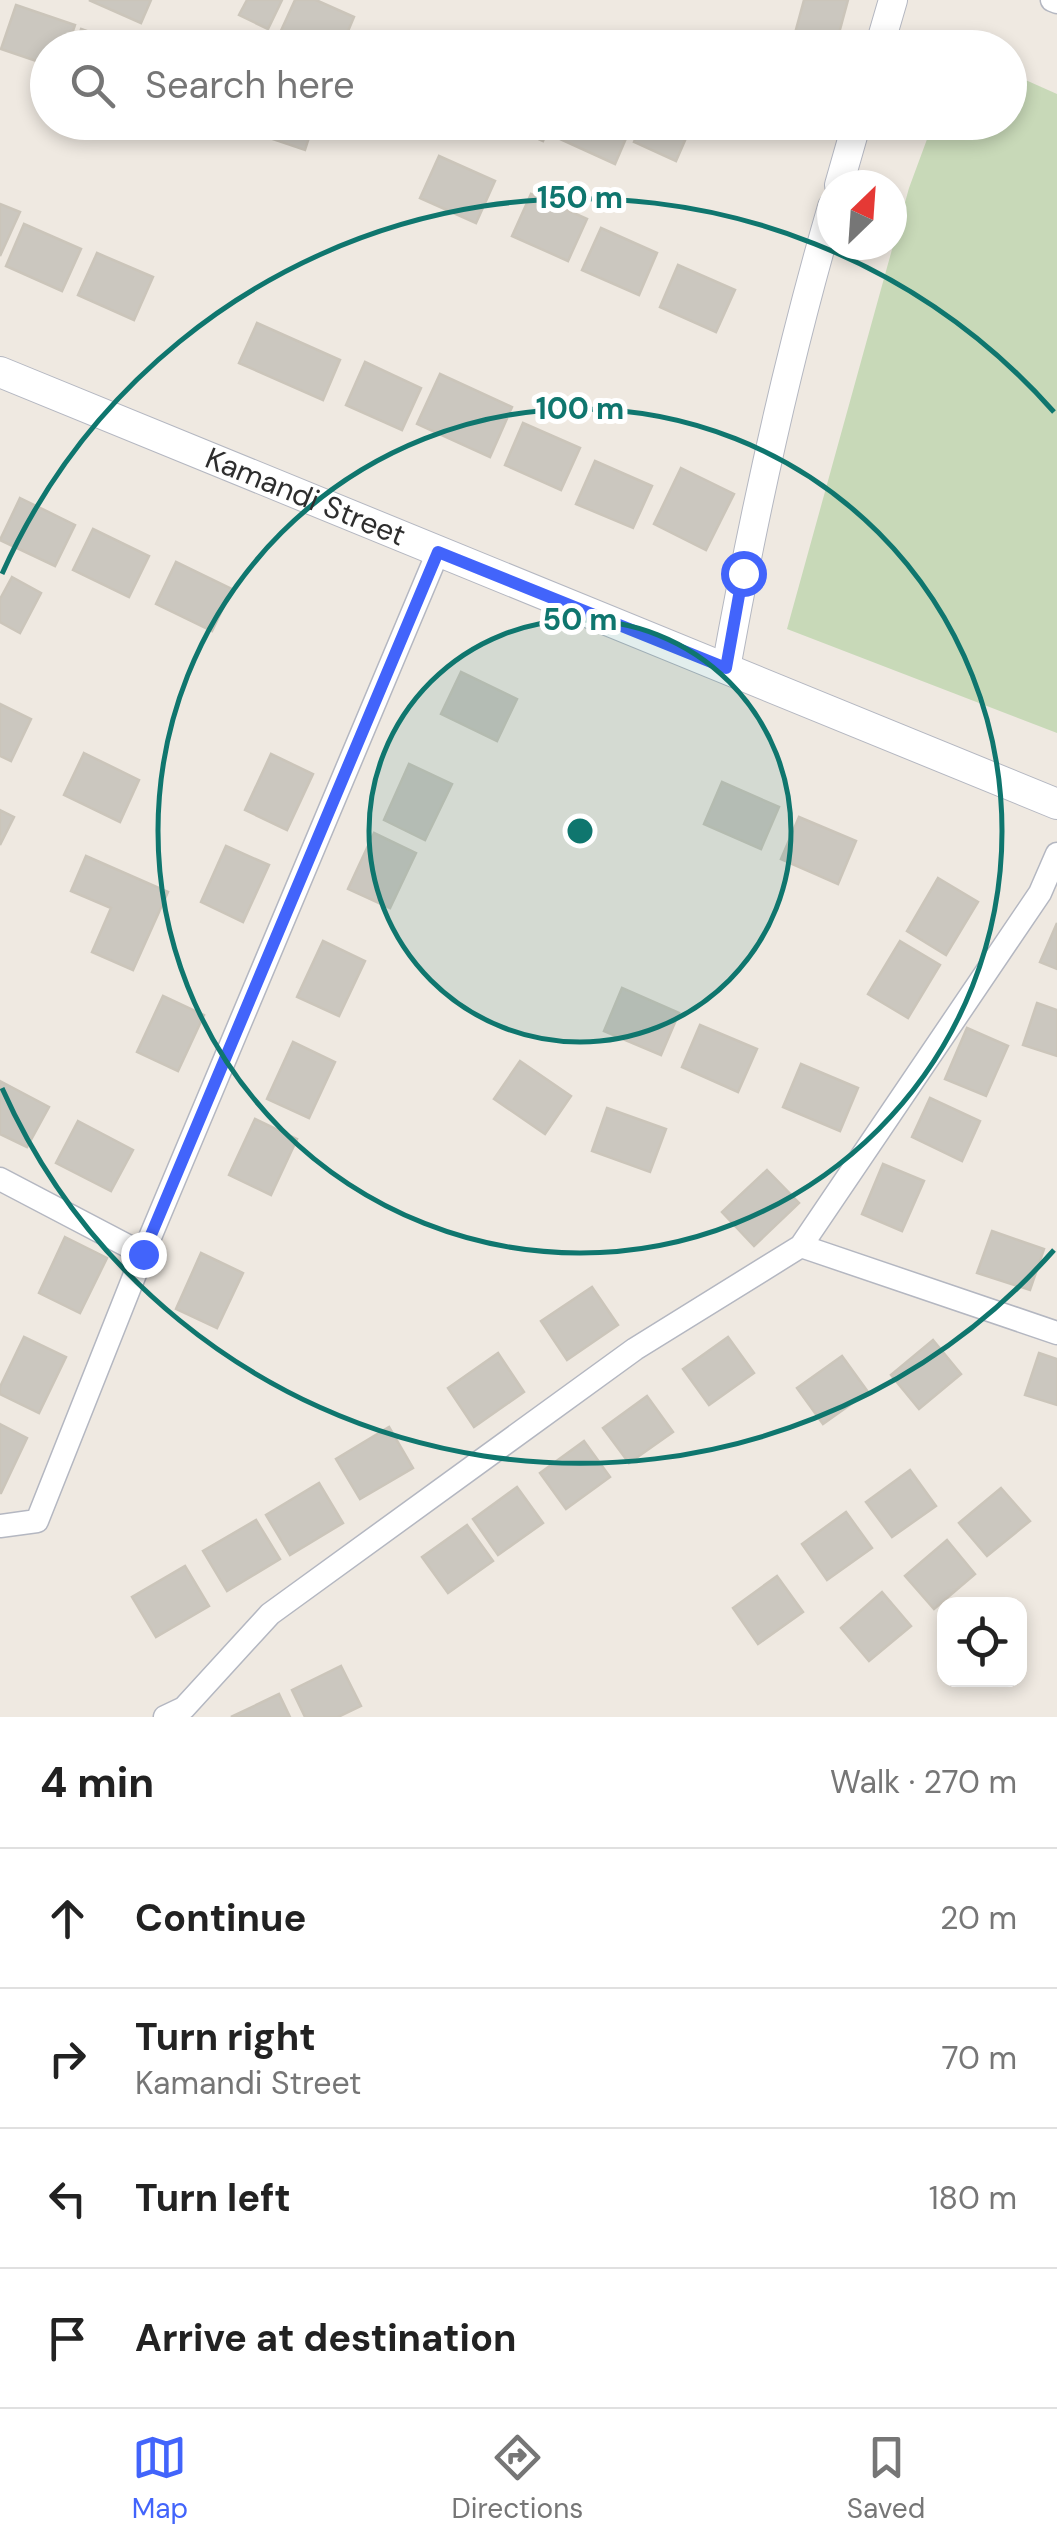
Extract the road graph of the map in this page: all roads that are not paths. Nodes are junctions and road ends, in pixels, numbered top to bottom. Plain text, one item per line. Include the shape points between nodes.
1 (893, 0) edge
2 (884, 30) edge
3 (852, 140) edge
4 (843, 170) edge
5 (817, 259) edge
6 (0, 372) edge
7 (438, 552) junction
8 (726, 668) junction
9 (1057, 804) edge
10 (1057, 854) edge
11 (0, 1179) edge
12 (801, 1246) junction
13 (143, 1254) junction
14 (1057, 1333) edge
15 (0, 1526) edge
16 (165, 1717) edge

1 - 2 street
3 - 4 street
5 - 8 street
6 - 7 main road, Kamandi Street
7 - 8 main road, Kamandi Street
7 - 13 street
8 - 9 main road, Kamandi Street
10 - 12 street via 1040,893
11 - 13 street
12 - 14 street
12 - 16 street via 635,1349 270,1614 184,1708
13 - 15 street via 37,1521

